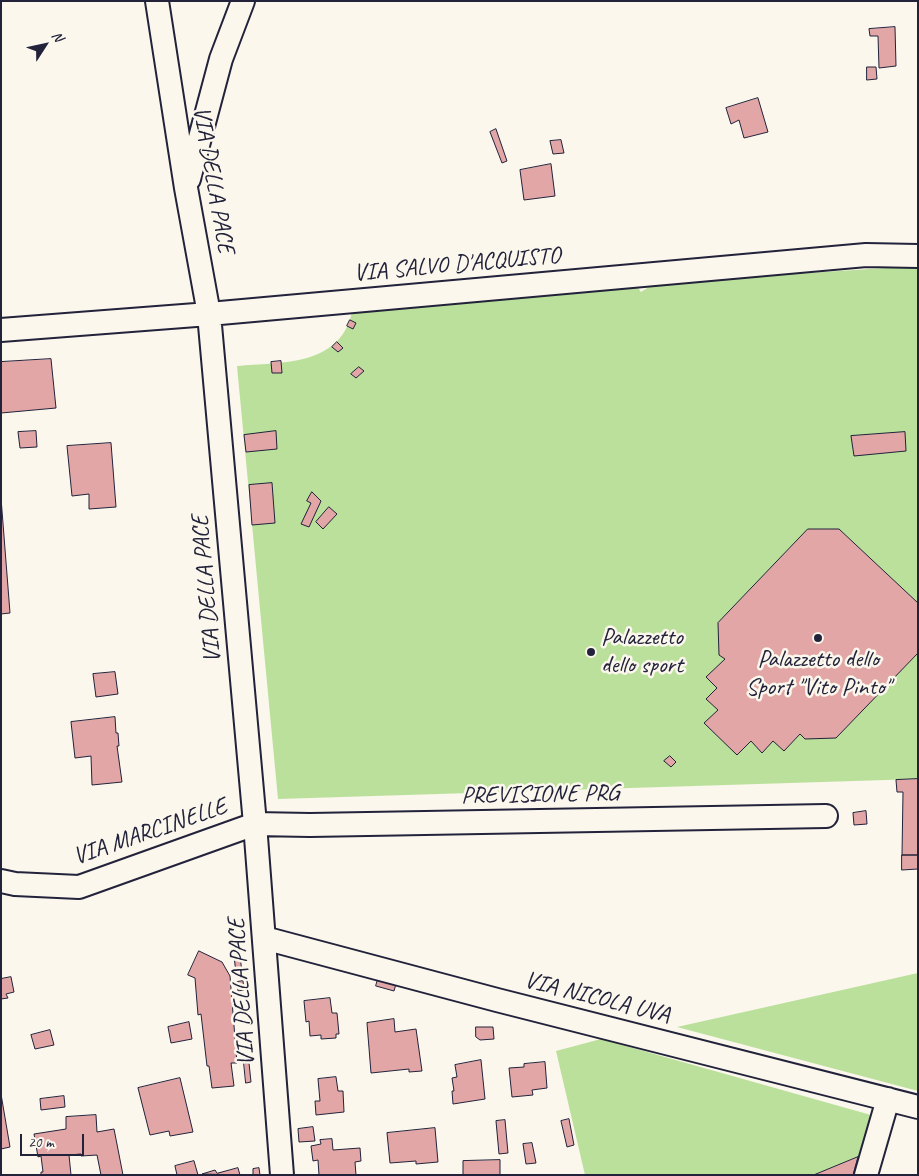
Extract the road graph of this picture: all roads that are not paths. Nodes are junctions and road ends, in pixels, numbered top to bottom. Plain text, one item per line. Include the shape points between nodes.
1 (157, 1) edge
2 (243, 1) edge
3 (186, 188) junction
4 (918, 256) edge
5 (209, 314) junction
6 (1, 330) edge
7 (826, 816) dead end
8 (255, 824) junction
9 (1, 881) edge
10 (264, 938) junction
11 (888, 1099) junction
12 (918, 1107) edge
13 (282, 1175) edge
14 (866, 1175) edge

1 - 3 street, VIA DELLA PACE
2 - 3 street via 221,59
3 - 5 street, VIA DELLA PACE
4 - 5 street, VIA SALVO D'ACQUISTO via 866,255
5 - 6 street, VIA SALVO D'ACQUISTO
5 - 8 street, VIA DELLA PACE
7 - 8 street, PREVISIONE PRG
8 - 9 street, VIA MARCINELLE via 79,887
8 - 10 street, VIA DELLA PACE
10 - 11 street, VIA NICOLA UVA
10 - 13 street, VIA DELLA PACE
11 - 12 street, VIA NICOLA UVA
11 - 14 street

